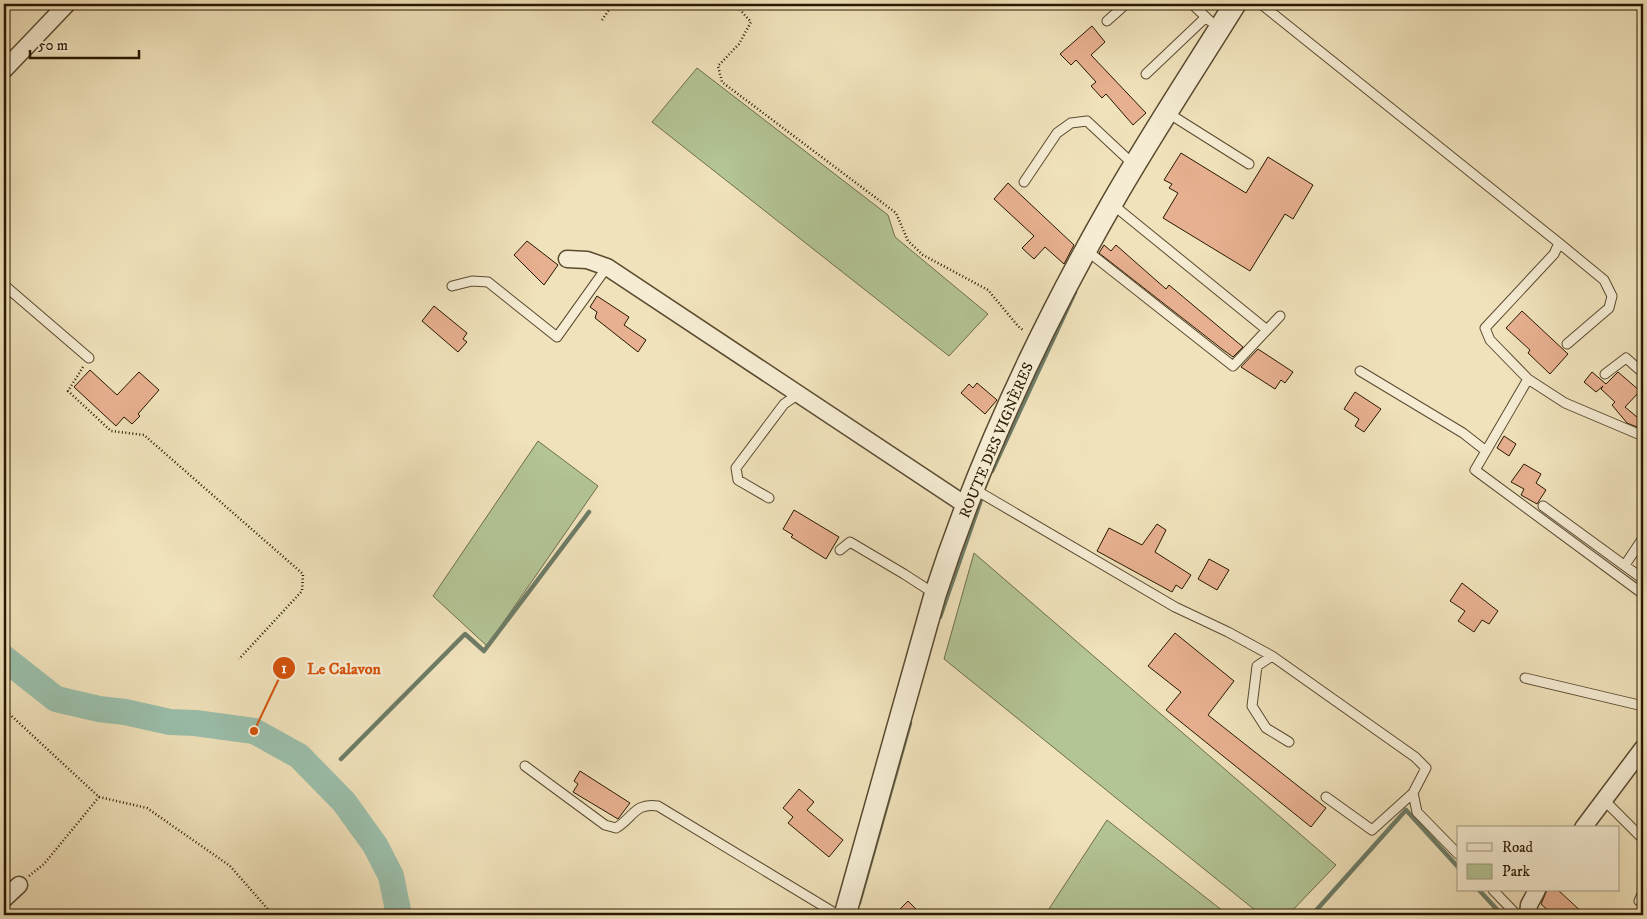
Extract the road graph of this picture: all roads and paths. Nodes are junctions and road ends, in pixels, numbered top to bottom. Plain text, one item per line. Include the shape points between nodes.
1 (67, 4) edge
2 (613, 4) edge
3 (735, 4) edge
4 (1126, 4) edge
5 (1192, 4) edge
6 (1235, 4) edge
7 (1261, 4) edge
8 (602, 20) dead end
9 (1107, 22) dead end
10 (1213, 23) junction
11 (4, 70) edge
12 (1146, 74) dead end
13 (1168, 113) junction
14 (1249, 164) dead end
15 (1134, 166) junction
16 (1024, 182) dead end
17 (1112, 204) junction
18 (1559, 243) junction
19 (1086, 250) junction
20 (568, 259) dead end
21 (607, 267) junction
22 (4, 285) edge
23 (452, 286) dead end
24 (1280, 316) dead end
25 (1267, 330) junction
26 (1038, 341) junction
27 (1567, 344) dead end
28 (89, 358) joint
29 (1360, 371) dead end
30 (1643, 373) edge
31 (1605, 374) dead end
32 (1528, 378) junction
33 (797, 395) junction
34 (1643, 436) edge
35 (1486, 451) junction
36 (769, 498) dead end
37 (970, 498) junction
38 (1543, 506) dead end
39 (1643, 538) edge
40 (840, 550) dead end
41 (1625, 565) junction
42 (1643, 579) edge
43 (1643, 594) edge
44 (935, 595) junction
45 (1272, 656) junction
46 (240, 659) dead end
47 (1525, 678) dead end
48 (1643, 706) edge
49 (4, 709) edge
50 (1288, 742) dead end
51 (1643, 748) edge
52 (525, 766) dead end
53 (1413, 793) junction
54 (99, 797) junction
55 (1326, 797) dead end
56 (1604, 800) junction
57 (1584, 826) edge
58 (1643, 839) edge
59 (1457, 853) edge
60 (19, 885) joint
61 (1495, 892) edge
62 (1536, 892) edge
63 (1643, 892) edge
64 (4, 899) edge
65 (1639, 901) dead end
66 (4, 912) edge
67 (10, 915) edge
68 (272, 915) edge
69 (838, 915) edge
70 (845, 915) edge
71 (1517, 915) edge
72 (1528, 915) edge

1 - 11 street
2 - 8 path
3 - 26 path via 751,22 739,44 718,66 722,82 896,213 908,241 923,255 988,290 1018,326
4 - 9 lane
5 - 10 lane
6 - 10 street, ROUTE DES VIGNÈRES
7 - 18 lane
10 - 12 lane
10 - 13 street, ROUTE DES VIGNÈRES
13 - 14 lane
13 - 15 street, ROUTE DES VIGNÈRES
15 - 16 lane via 1087,121 1072,123 1057,133
15 - 17 street, ROUTE DES VIGNÈRES
17 - 19 street, ROUTE DES VIGNÈRES
17 - 25 lane
18 - 27 lane via 1604,280 1612,296 1609,308
18 - 32 lane via 1554,254 1485,328 1490,340
19 - 25 lane via 1233,366
19 - 26 street, ROUTE DES VIGNÈRES
20 - 21 street via 587,260
21 - 23 lane via 557,337 488,282 472,281
21 - 33 street
22 - 28 lane
24 - 25 lane
26 - 37 street, ROUTE DES VIGNÈRES
28 - 46 path via 68,391 111,431 144,435 302,574 302,591
29 - 35 lane via 1463,433
30 - 31 lane via 1626,358
32 - 34 lane via 1565,403
32 - 35 lane
33 - 36 lane via 784,404 736,468 738,480
33 - 37 street
35 - 43 lane via 1475,470
37 - 44 street, ROUTE DES VIGNÈRES
37 - 45 lane
38 - 41 lane
39 - 41 lane
40 - 44 lane via 850,542
41 - 42 lane
44 - 70 street, ROUTE DES VIGNÈRES
45 - 50 lane via 1257,666 1252,706 1266,728
45 - 53 lane via 1415,757 1426,768
47 - 48 lane
49 - 54 path
51 - 56 street
52 - 69 lane via 605,825 616,828 638,808 647,804 658,806
53 - 55 lane via 1372,830
53 - 59 lane via 1418,812
54 - 60 path via 44,864
54 - 68 path via 147,808 230,866
56 - 57 street
56 - 58 lane
60 - 64 street
61 - 71 lane
62 - 72 street via 1529,904
63 - 65 lane
66 - 67 lane

